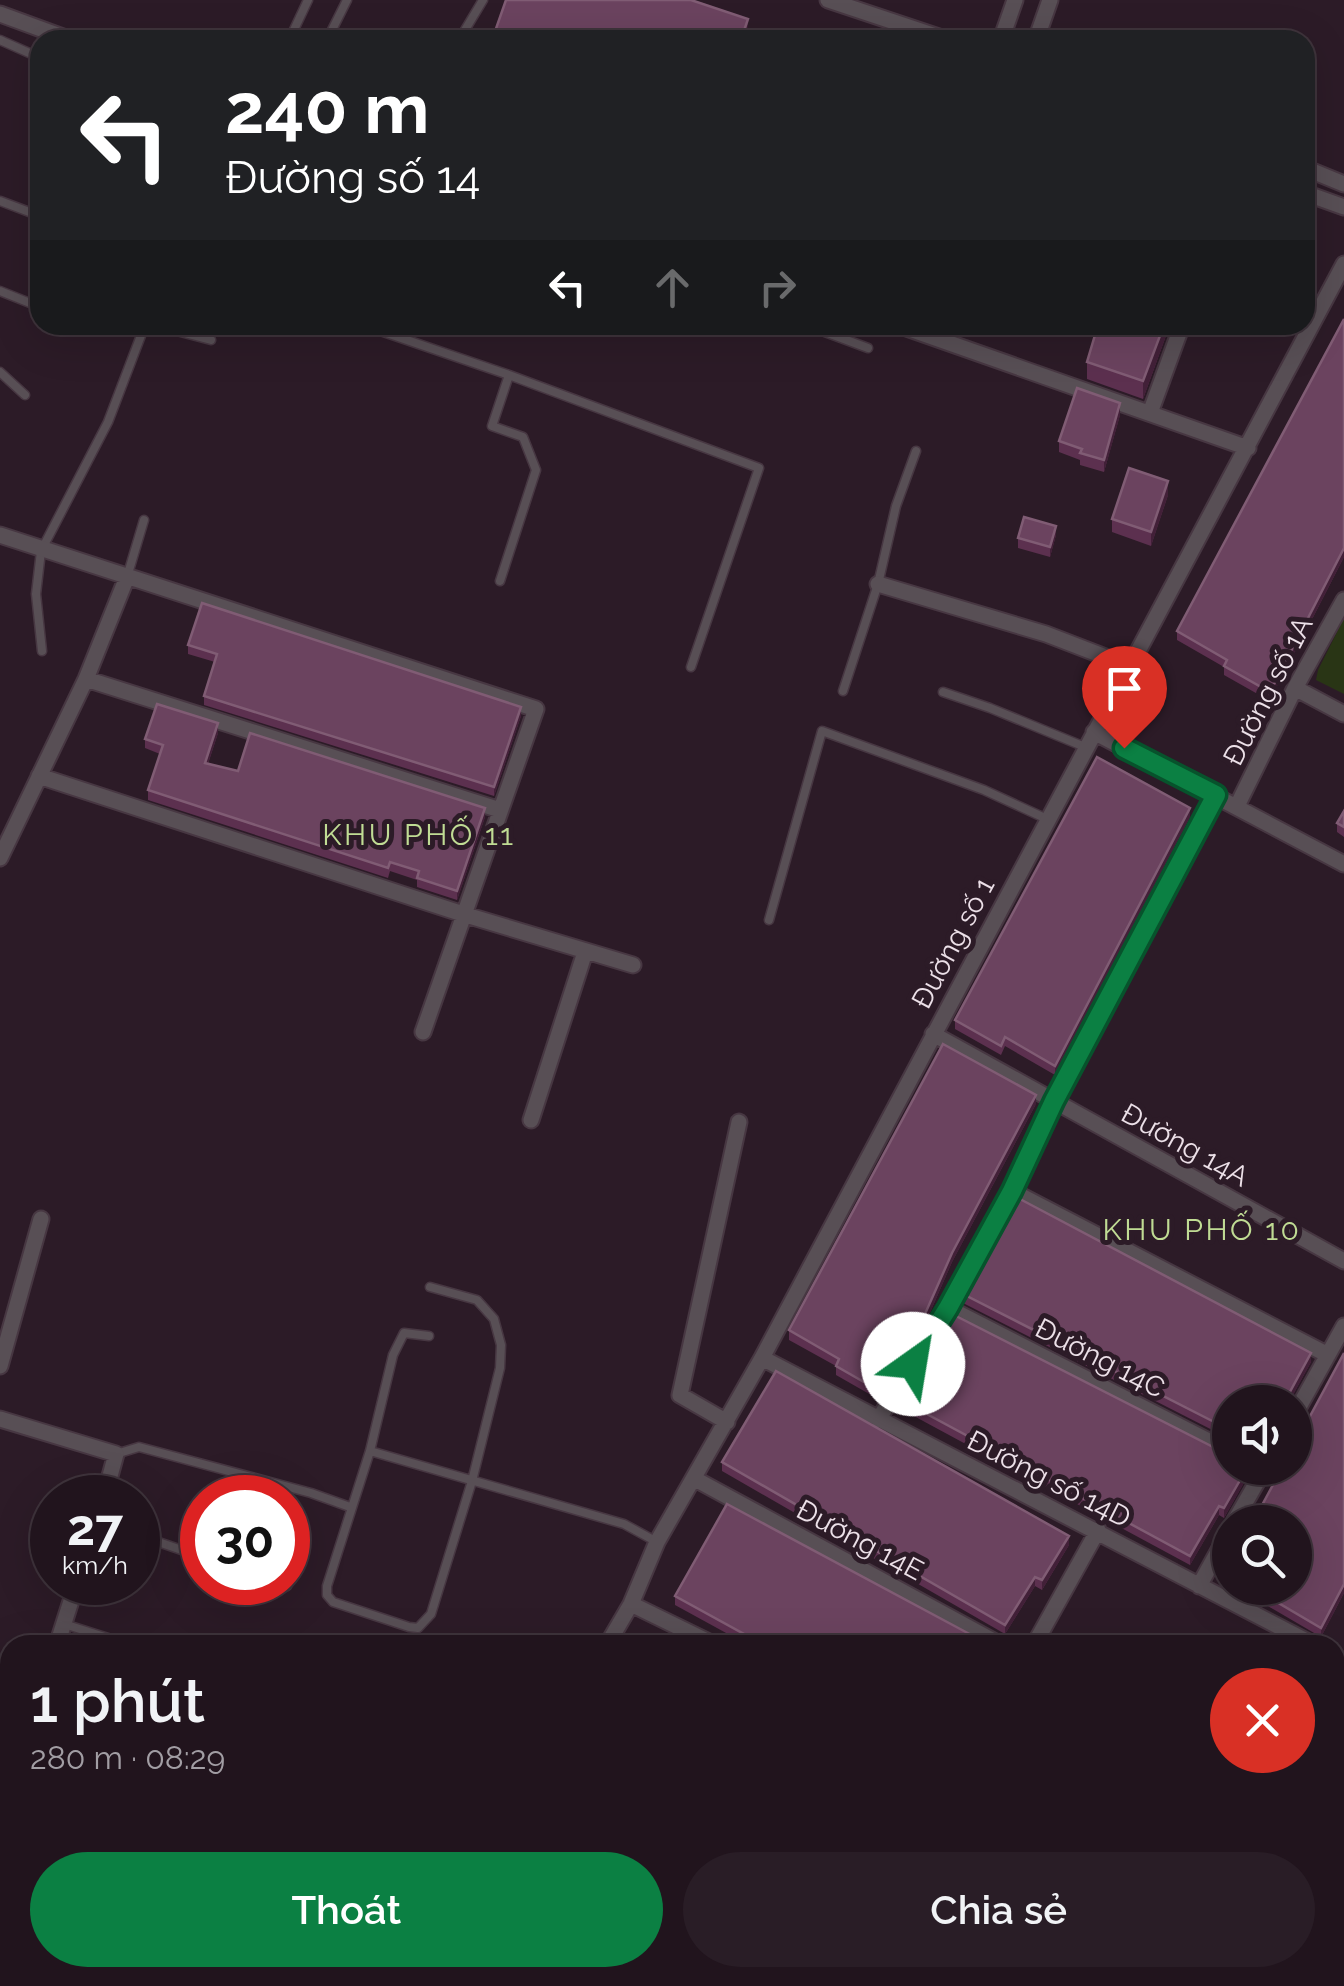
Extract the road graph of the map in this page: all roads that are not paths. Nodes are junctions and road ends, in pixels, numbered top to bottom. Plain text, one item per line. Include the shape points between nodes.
1 (308, 0) edge
2 (347, 0) edge
3 (482, 0) edge
4 (829, 0) edge
5 (1015, 0) edge
6 (1050, 0) edge
7 (0, 14) edge
8 (43, 30) edge
9 (294, 30) edge
10 (332, 30) edge
11 (465, 30) edge
12 (918, 30) edge
13 (1004, 30) edge
14 (1040, 30) edge
15 (0, 40) edge
16 (30, 53) edge
17 (1315, 172) edge
18 (1344, 184) edge
19 (1315, 197) edge
20 (0, 201) edge
21 (1344, 207) edge
22 (30, 212) edge
23 (1344, 264) edge
24 (0, 292) edge
25 (30, 303) edge
26 (1315, 320) edge
27 (141, 335) edge
28 (192, 335) edge
29 (392, 335) edge
30 (833, 335) edge
31 (927, 335) edge
32 (1178, 335) edge
33 (1307, 335) edge
34 (211, 340) dead end
35 (868, 348) dead end
36 (1, 373) edge
37 (509, 375) junction
38 (26, 395) dead end
39 (1150, 413) junction
40 (1248, 448) junction
41 (916, 451) dead end
42 (144, 520) dead end
43 (0, 535) edge
44 (41, 551) junction
45 (127, 577) junction
46 (500, 581) dead end
47 (878, 584) junction
48 (1343, 604) edge
49 (42, 651) dead end
50 (1129, 666) junction
51 (691, 667) dead end
52 (86, 679) junction
53 (1295, 688) junction
54 (843, 691) dead end
55 (943, 692) dead end
56 (1344, 714) edge
57 (1094, 732) junction
58 (1085, 748) junction
59 (39, 776) junction
60 (1216, 795) junction
61 (1237, 806) junction
62 (500, 810) junction
63 (1047, 819) junction
64 (0, 858) edge
65 (1344, 864) edge
66 (466, 915) junction
67 (769, 920) dead end
68 (585, 952) junction
69 (633, 965) dead end
70 (423, 1032) dead end
71 (934, 1034) junction
72 (1054, 1101) junction
73 (531, 1120) dead end
74 (739, 1122) dead end
75 (1012, 1191) junction
76 (41, 1219) dead end
77 (1344, 1261) edge
78 (430, 1287) dead end
79 (948, 1308) junction
80 (1344, 1326) edge
81 (429, 1336) dead end
82 (1328, 1355) junction
83 (762, 1358) junction
84 (0, 1366) edge
85 (1311, 1385) edge
86 (0, 1419) edge
87 (878, 1420) junction
88 (727, 1422) junction
89 (1212, 1443) edge
90 (370, 1451) junction
91 (116, 1454) junction
92 (110, 1475) edge
93 (695, 1479) junction
94 (472, 1481) junction
95 (350, 1508) junction
96 (1098, 1530) junction
97 (657, 1542) junction
98 (1212, 1562) edge
99 (1198, 1586) junction
100 (631, 1604) junction
101 (70, 1605) edge
102 (64, 1624) junction
103 (60, 1635) edge
104 (99, 1635) edge
105 (617, 1635) edge
106 (695, 1635) edge
107 (983, 1635) edge
108 (1040, 1635) edge
109 (1294, 1635) edge

1 - 9 lane
2 - 10 lane
3 - 11 lane
4 - 12 street
5 - 13 street
6 - 14 street
7 - 8 street
15 - 16 lane
17 - 18 street
19 - 21 street
20 - 22 lane
23 - 26 street, Đường số 1
24 - 25 lane
27 - 44 lane via 108,422
28 - 34 lane
29 - 37 lane
30 - 35 lane
31 - 39 street
32 - 39 street
33 - 40 street, Đường số 1
36 - 38 lane
37 - 46 lane via 492,426 523,437 536,470
37 - 51 lane via 759,468
39 - 40 street
40 - 50 street, Đường số 1
41 - 47 lane
42 - 45 lane
43 - 44 street
44 - 45 street
44 - 49 lane via 36,594
45 - 52 street
45 - 62 street via 536,709
47 - 50 street
47 - 54 lane
48 - 53 street, Đường số 1A
50 - 57 street, Đường số 1
52 - 59 street
52 - 62 street
53 - 56 street
53 - 61 street, Đường số 1A
55 - 58 lane
57 - 58 street, Đường số 1
57 - 60 street
58 - 63 street, Đường số 1
59 - 64 street
59 - 66 street
60 - 61 street
60 - 72 street, Đường số 1A
61 - 65 street
62 - 66 street
63 - 67 lane via 822,731
63 - 71 street, Đường số 1
66 - 68 street
66 - 70 street
68 - 69 street
68 - 73 street
71 - 72 street, Đường 14A
71 - 83 street, Đường số 1
72 - 75 street, Đường số 1A
72 - 77 street, Đường 14A
74 - 88 street via 680,1395
75 - 79 street, Đường số 1A
75 - 82 street
76 - 84 street
78 - 94 lane via 477,1300 494,1319 501,1345
79 - 87 street, Đường số 1A
79 - 89 street, Đường 14C
80 - 82 street
81 - 90 lane via 404,1334 392,1355
82 - 85 street
83 - 87 street, Đường số 14D
83 - 88 street, Đường số 1
86 - 91 street
87 - 96 street, Đường số 14D
88 - 93 street, Đường số 1
90 - 94 lane
90 - 95 lane
91 - 92 street
91 - 95 lane via 140,1447
93 - 97 street, Đường số 1
93 - 107 street, Đường 14E
94 - 95 lane via 432,1614 418,1628 327,1595
94 - 97 lane via 624,1524
96 - 99 street, Đường số 14D
96 - 108 street
97 - 100 street, Đường số 1
98 - 99 street
99 - 109 street, Đường số 14D
100 - 105 street, Đường số 1
100 - 106 street
101 - 102 street
102 - 103 street
102 - 104 lane

